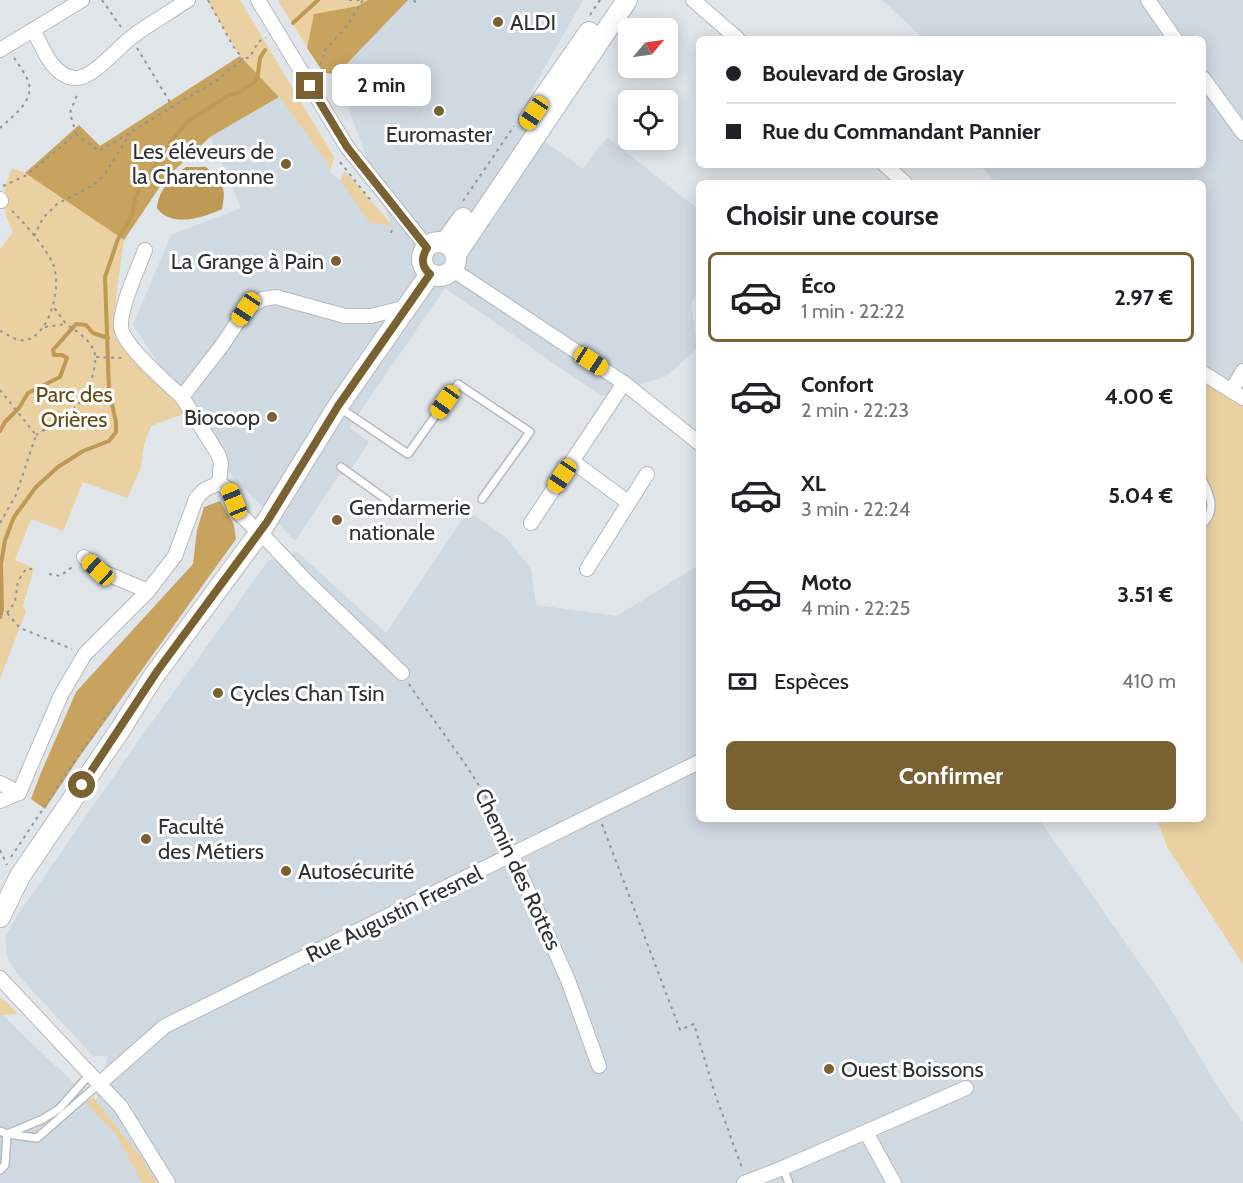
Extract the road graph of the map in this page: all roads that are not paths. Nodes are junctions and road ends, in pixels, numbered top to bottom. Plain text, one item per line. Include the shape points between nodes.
1 (82, 0) edge
2 (188, 0) edge
3 (258, 0) edge
4 (611, 0) edge
5 (627, 0) edge
6 (693, 0) edge
7 (1148, 0) edge
8 (34, 31) junction
9 (735, 36) edge
10 (1173, 36) edge
11 (4, 48) edge
12 (1206, 82) edge
13 (1243, 134) edge
14 (888, 168) edge
15 (902, 180) edge
16 (145, 250) dead end
17 (445, 254) junction
18 (407, 306) junction
19 (1243, 370) edge
20 (1206, 375) edge
21 (624, 383) junction
22 (1237, 394) edge
23 (182, 397) junction
24 (338, 406) junction
25 (696, 441) edge
26 (572, 461) junction
27 (341, 466) dead end
28 (647, 474) dead end
29 (219, 483) junction
30 (1206, 486) edge
31 (482, 499) dead end
32 (387, 500) dead end
33 (629, 503) junction
34 (1206, 521) edge
35 (531, 523) dead end
36 (255, 528) junction
37 (84, 557) road end
38 (587, 569) dead end
39 (148, 591) junction
40 (402, 672) road end
41 (696, 764) edge
42 (0, 783) edge
43 (19, 793) junction
44 (0, 801) edge
45 (512, 855) junction
46 (13, 871) junction
47 (0, 895) edge
48 (0, 917) edge
49 (0, 978) edge
50 (599, 1066) dead end
51 (96, 1078) junction
52 (966, 1088) dead end
53 (4, 1132) edge
54 (866, 1132) junction
55 (783, 1168) junction
56 (0, 1170) edge
57 (746, 1182) edge
58 (168, 1183) edge
59 (789, 1183) edge
60 (894, 1183) edge

1 - 8 street
2 - 8 street via 131,37 82,78 72,78 57,69
3 - 17 street via 347,147
4 - 17 main road
5 - 17 main road
6 - 9 street
7 - 10 street
8 - 11 street
12 - 13 street
14 - 15 street
16 - 23 street via 123,308 120,327 141,357
17 - 18 main road via 423,254 430,274
17 - 21 street
18 - 23 street via 371,316 345,316 276,297 263,299 246,309
18 - 24 main road
19 - 22 street
20 - 22 street
21 - 25 street
21 - 26 street
23 - 29 street via 218,454
24 - 31 lane via 408,454 458,384 530,432
24 - 36 main road
26 - 33 street
26 - 35 street
27 - 32 lane
28 - 33 street
29 - 36 street via 229,490 238,512
29 - 39 street via 196,499 175,556
30 - 34 lane via 1212,496
33 - 38 street
36 - 40 street
36 - 46 main road via 120,730
37 - 39 street via 98,570
39 - 43 street via 85,654 61,695
41 - 45 street, Rue Augustin Fresnel
42 - 43 street
43 - 44 street
45 - 50 street, Chemin des Rottes via 568,980
45 - 51 street, Rue Augustin Fresnel via 165,1026
46 - 47 main road
46 - 48 main road
49 - 51 street
51 - 53 lane via 43,1119
51 - 53 lane via 38,1138
51 - 58 street via 121,1107
52 - 54 street
53 - 56 lane via 5,1165
54 - 55 street
54 - 60 street
55 - 57 street
55 - 59 lane

